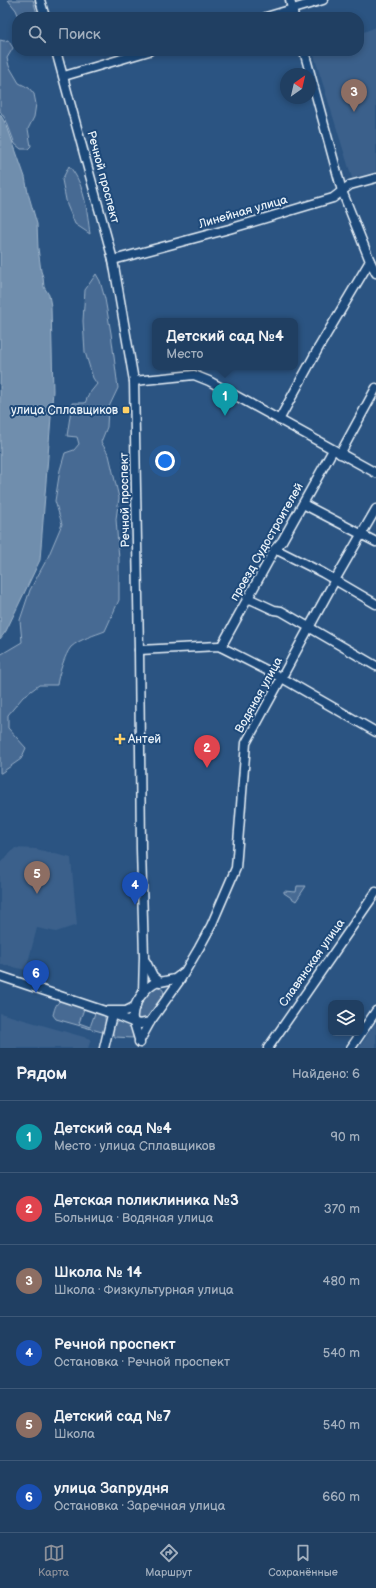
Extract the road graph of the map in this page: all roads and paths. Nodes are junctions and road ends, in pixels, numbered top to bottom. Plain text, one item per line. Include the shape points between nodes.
1 (40, 0) edge
2 (290, 0) edge
3 (324, 0) edge
4 (44, 12) edge
5 (293, 12) edge
6 (295, 12) edge
7 (58, 56) edge
8 (132, 56) edge
9 (305, 56) edge
10 (64, 76) junction
11 (376, 178) edge
12 (342, 190) junction
13 (113, 260) junction
14 (370, 260) junction
15 (376, 273) edge
16 (134, 381) junction
17 (376, 388) edge
18 (279, 420) junction
19 (337, 452) junction
20 (376, 473) edge
21 (303, 504) junction
22 (376, 509) edge
23 (361, 534) junction
24 (376, 542) edge
25 (275, 549) junction
26 (335, 580) junction
27 (248, 598) junction
28 (376, 604) edge
29 (310, 628) junction
30 (221, 647) junction
31 (139, 650) junction
32 (376, 666) edge
33 (282, 678) junction
34 (376, 732) edge
35 (376, 892) edge
36 (144, 957) junction
37 (184, 972) junction
38 (0, 976) edge
39 (159, 981) junction
40 (143, 993) junction
41 (167, 998) junction
42 (136, 1006) junction
43 (376, 1011) edge
44 (108, 1013) junction
45 (150, 1022) junction
46 (135, 1023) junction
47 (140, 1045) edge
48 (104, 1048) edge
49 (268, 1048) edge
50 (351, 1048) edge

1 - 4 street
2 - 5 street
3 - 6 street
7 - 10 street, Речной проспект
8 - 10 street
9 - 12 street
10 - 13 street, Речной проспект
11 - 12 street, Линейная улица via 350,185
12 - 13 street, Линейная улица via 333,198
12 - 14 street
13 - 16 street, Речной проспект
14 - 15 street
14 - 18 street
16 - 18 street via 194,375
16 - 31 street, Речной проспект
17 - 19 street, проезд Судостроителей
18 - 19 street
19 - 20 street
19 - 21 street, проезд Судостроителей
21 - 23 street
21 - 25 street, проезд Судостроителей
22 - 23 street, Водяная улица
23 - 24 street
23 - 26 street, Водяная улица
25 - 26 street
25 - 27 street, проезд Судостроителей
26 - 28 street
26 - 29 street, Водяная улица
27 - 29 street via 281,611
27 - 30 street, проезд Судостроителей
29 - 32 street
29 - 33 street, Водяная улица
30 - 31 street
30 - 33 street
31 - 36 street, Речной проспект
33 - 34 street
33 - 37 street, Водяная улица via 246,743 236,868 211,926
35 - 49 street, Славянская улица
36 - 39 street via 148,969
36 - 40 street, Речной проспект
37 - 39 street via 175,979
37 - 41 street, Водяная улица
38 - 44 street
39 - 40 street via 148,986
39 - 41 street via 166,990
40 - 42 street
41 - 45 street, Водяная улица
42 - 44 street via 126,1011
42 - 46 street via 133,1018
43 - 50 street
44 - 46 street
44 - 48 street
45 - 46 street
45 - 47 street, Водяная улица
46 - 47 street

